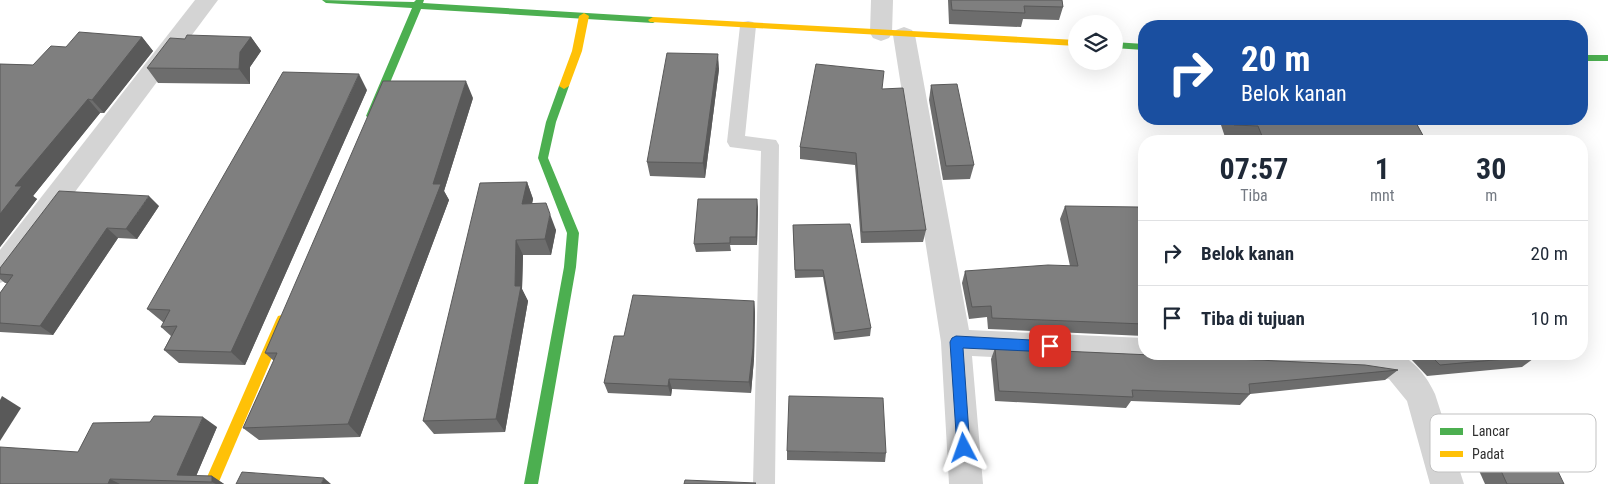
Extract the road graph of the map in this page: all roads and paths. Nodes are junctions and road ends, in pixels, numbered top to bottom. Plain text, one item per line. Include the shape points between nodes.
1 (207, 0) edge
2 (326, 0) edge
3 (882, 0) edge
4 (420, 2) edge
5 (584, 16) junction
6 (748, 26) junction
7 (893, 34) junction
8 (1068, 43) edge
9 (1123, 46) edge
10 (1138, 47) edge
11 (1588, 58) edge
12 (1608, 58) edge
13 (368, 122) edge
14 (0, 271) edge
15 (285, 312) edge
16 (956, 342) junction
17 (1138, 351) edge
18 (1332, 360) edge
19 (1430, 426) edge
20 (1444, 472) edge
21 (211, 484) edge
22 (531, 484) edge
23 (764, 484) edge
24 (966, 484) edge
25 (1448, 484) edge

1 - 14 street
2 - 4 main road
3 - 7 street
4 - 5 main road
4 - 13 main road
5 - 6 main road
5 - 22 main road via 577,52 551,122 543,158 574,233
6 - 7 main road
6 - 23 lane via 736,142 770,146
7 - 8 main road
7 - 16 street
9 - 10 main road
11 - 12 main road
15 - 21 main road
16 - 17 street
16 - 24 street
18 - 19 street via 1397,367 1420,394
20 - 25 street

